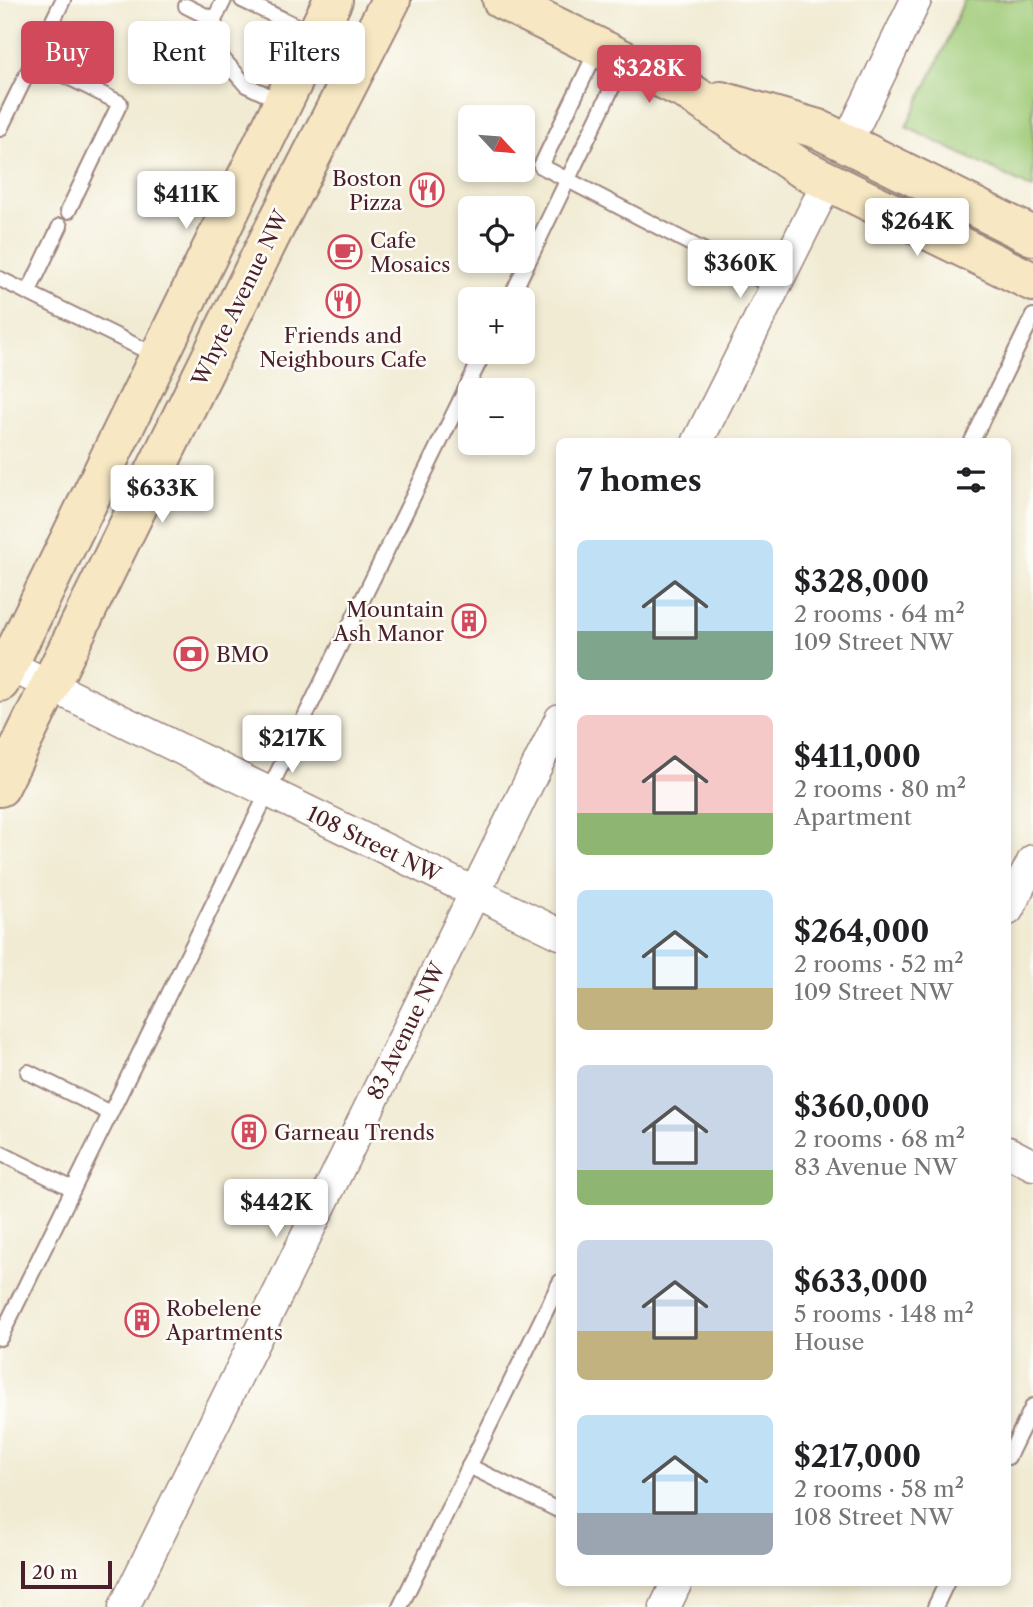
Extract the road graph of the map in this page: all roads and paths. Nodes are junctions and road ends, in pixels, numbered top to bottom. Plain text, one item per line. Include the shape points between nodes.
1 (63, 0) edge
2 (224, 0) edge
3 (242, 0) edge
4 (333, 0) edge
5 (391, 0) edge
6 (502, 0) edge
7 (916, 0) edge
8 (186, 6) dead end
9 (215, 20) junction
10 (53, 21) edge
11 (286, 21) edge
12 (323, 21) edge
13 (612, 53) junction
14 (22, 84) edge
15 (82, 84) edge
16 (291, 84) edge
17 (691, 93) junction
18 (282, 102) junction
19 (0, 129) edge
20 (847, 143) junction
21 (568, 179) junction
22 (828, 181) junction
23 (68, 211) dead end
24 (60, 226) dead end
25 (1033, 236) edge
26 (0, 279) edge
27 (1033, 282) edge
28 (516, 287) edge
29 (774, 287) junction
30 (28, 293) junction
31 (1033, 316) edge
32 (158, 356) junction
33 (478, 364) edge
34 (699, 438) edge
35 (973, 438) edge
36 (3, 670) edge
37 (49, 686) junction
38 (556, 727) edge
39 (0, 787) edge
40 (267, 791) junction
41 (1033, 860) edge
42 (474, 893) junction
43 (1011, 904) edge
44 (556, 932) edge
45 (28, 1072) dead end
46 (110, 1113) junction
47 (0, 1153) edge
48 (1011, 1154) edge
49 (1033, 1165) edge
50 (73, 1189) junction
51 (556, 1290) edge
52 (0, 1338) edge
53 (1033, 1406) edge
54 (1011, 1451) edge
55 (469, 1466) junction
56 (556, 1509) edge
57 (675, 1586) edge
58 (945, 1586) edge
59 (124, 1607) edge
60 (400, 1607) edge
61 (665, 1607) edge
62 (935, 1607) edge

1 - 10 lane
2 - 9 lane
3 - 11 lane
4 - 12 main road
5 - 37 main road, Whyte Avenue NW
6 - 13 main road
7 - 20 street
8 - 9 lane
9 - 18 lane via 222,58 246,85
13 - 17 main road
13 - 21 lane
13 - 21 lane via 541,166
14 - 19 lane
15 - 23 lane via 120,103
16 - 18 main road
17 - 20 main road via 818,129
17 - 22 main road via 799,167
18 - 32 main road
20 - 25 main road
21 - 28 lane
21 - 29 lane
22 - 27 main road
22 - 29 street
24 - 30 lane
26 - 30 lane
29 - 34 street
30 - 32 lane
31 - 35 lane
32 - 36 main road
33 - 40 lane
36 - 37 street, 108 Street NW
37 - 39 main road, Whyte Avenue NW
37 - 40 street, 108 Street NW
38 - 42 street, 83 Avenue NW
40 - 42 street, 108 Street NW
40 - 46 lane
41 - 43 street
42 - 44 street, 108 Street NW
42 - 59 street, 83 Avenue NW
45 - 46 lane
46 - 50 lane
47 - 50 lane
48 - 49 street
50 - 52 lane
51 - 55 lane
53 - 54 lane
55 - 56 lane
55 - 60 lane
57 - 61 street
58 - 62 lane

